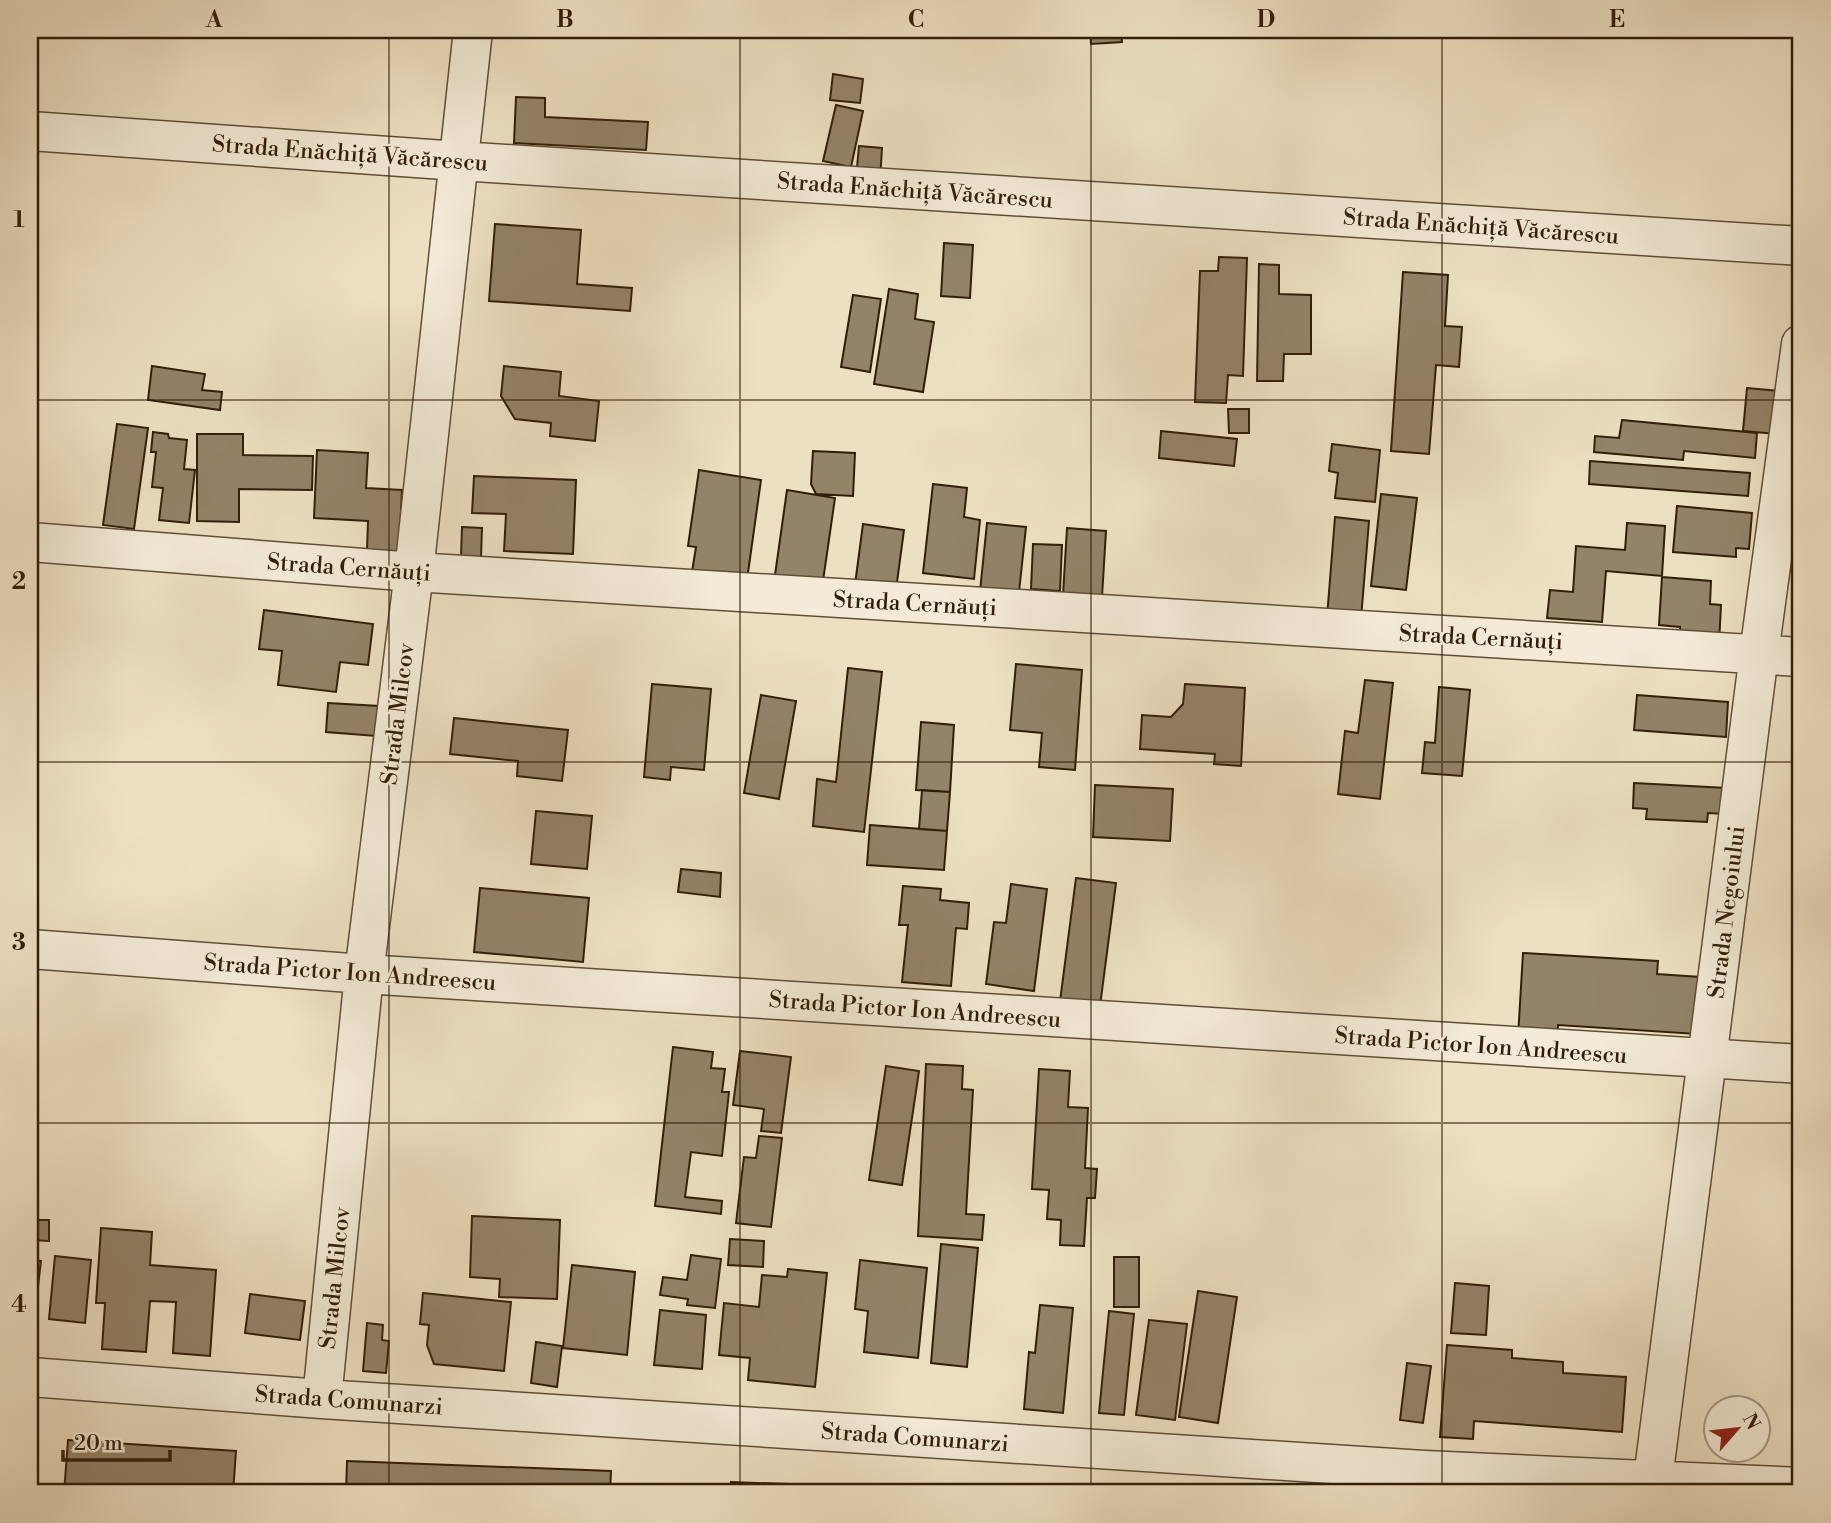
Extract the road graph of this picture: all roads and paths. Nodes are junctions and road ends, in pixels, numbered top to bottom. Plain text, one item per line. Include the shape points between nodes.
1 (473, 30) edge
2 (30, 131) edge
3 (459, 161) junction
4 (1801, 246) edge
5 (1801, 344) edge
6 (30, 542) edge
7 (414, 572) junction
8 (1759, 654) junction
9 (1801, 657) edge
10 (30, 949) edge
11 (364, 974) junction
12 (1707, 1059) junction
13 (1801, 1064) edge
14 (30, 1377) edge
15 (321, 1399) junction
16 (1653, 1479) junction
17 (1423, 1482) edge
18 (1801, 1487) edge

1 - 3 street, Strada Milcov
2 - 3 street, Strada Enăchiță Văcărescu
3 - 4 street, Strada Enăchiță Văcărescu
3 - 7 street, Strada Milcov
5 - 8 street, Strada Negoiului
6 - 7 street, Strada Cernăuți
7 - 8 street, Strada Cernăuți
7 - 11 street, Strada Milcov
8 - 9 street, Strada Cernăuți
8 - 12 street, Strada Negoiului
10 - 11 street, Strada Pictor Ion Andreescu
11 - 12 street, Strada Pictor Ion Andreescu
11 - 15 street, Strada Milcov
12 - 13 street, Strada Pictor Ion Andreescu
12 - 16 street, Strada Negoiului
14 - 15 street, Strada Comunarzi
15 - 17 street, Strada Comunarzi
16 - 17 street, Strada Comunarzi
16 - 18 street, Strada Comunarzi

